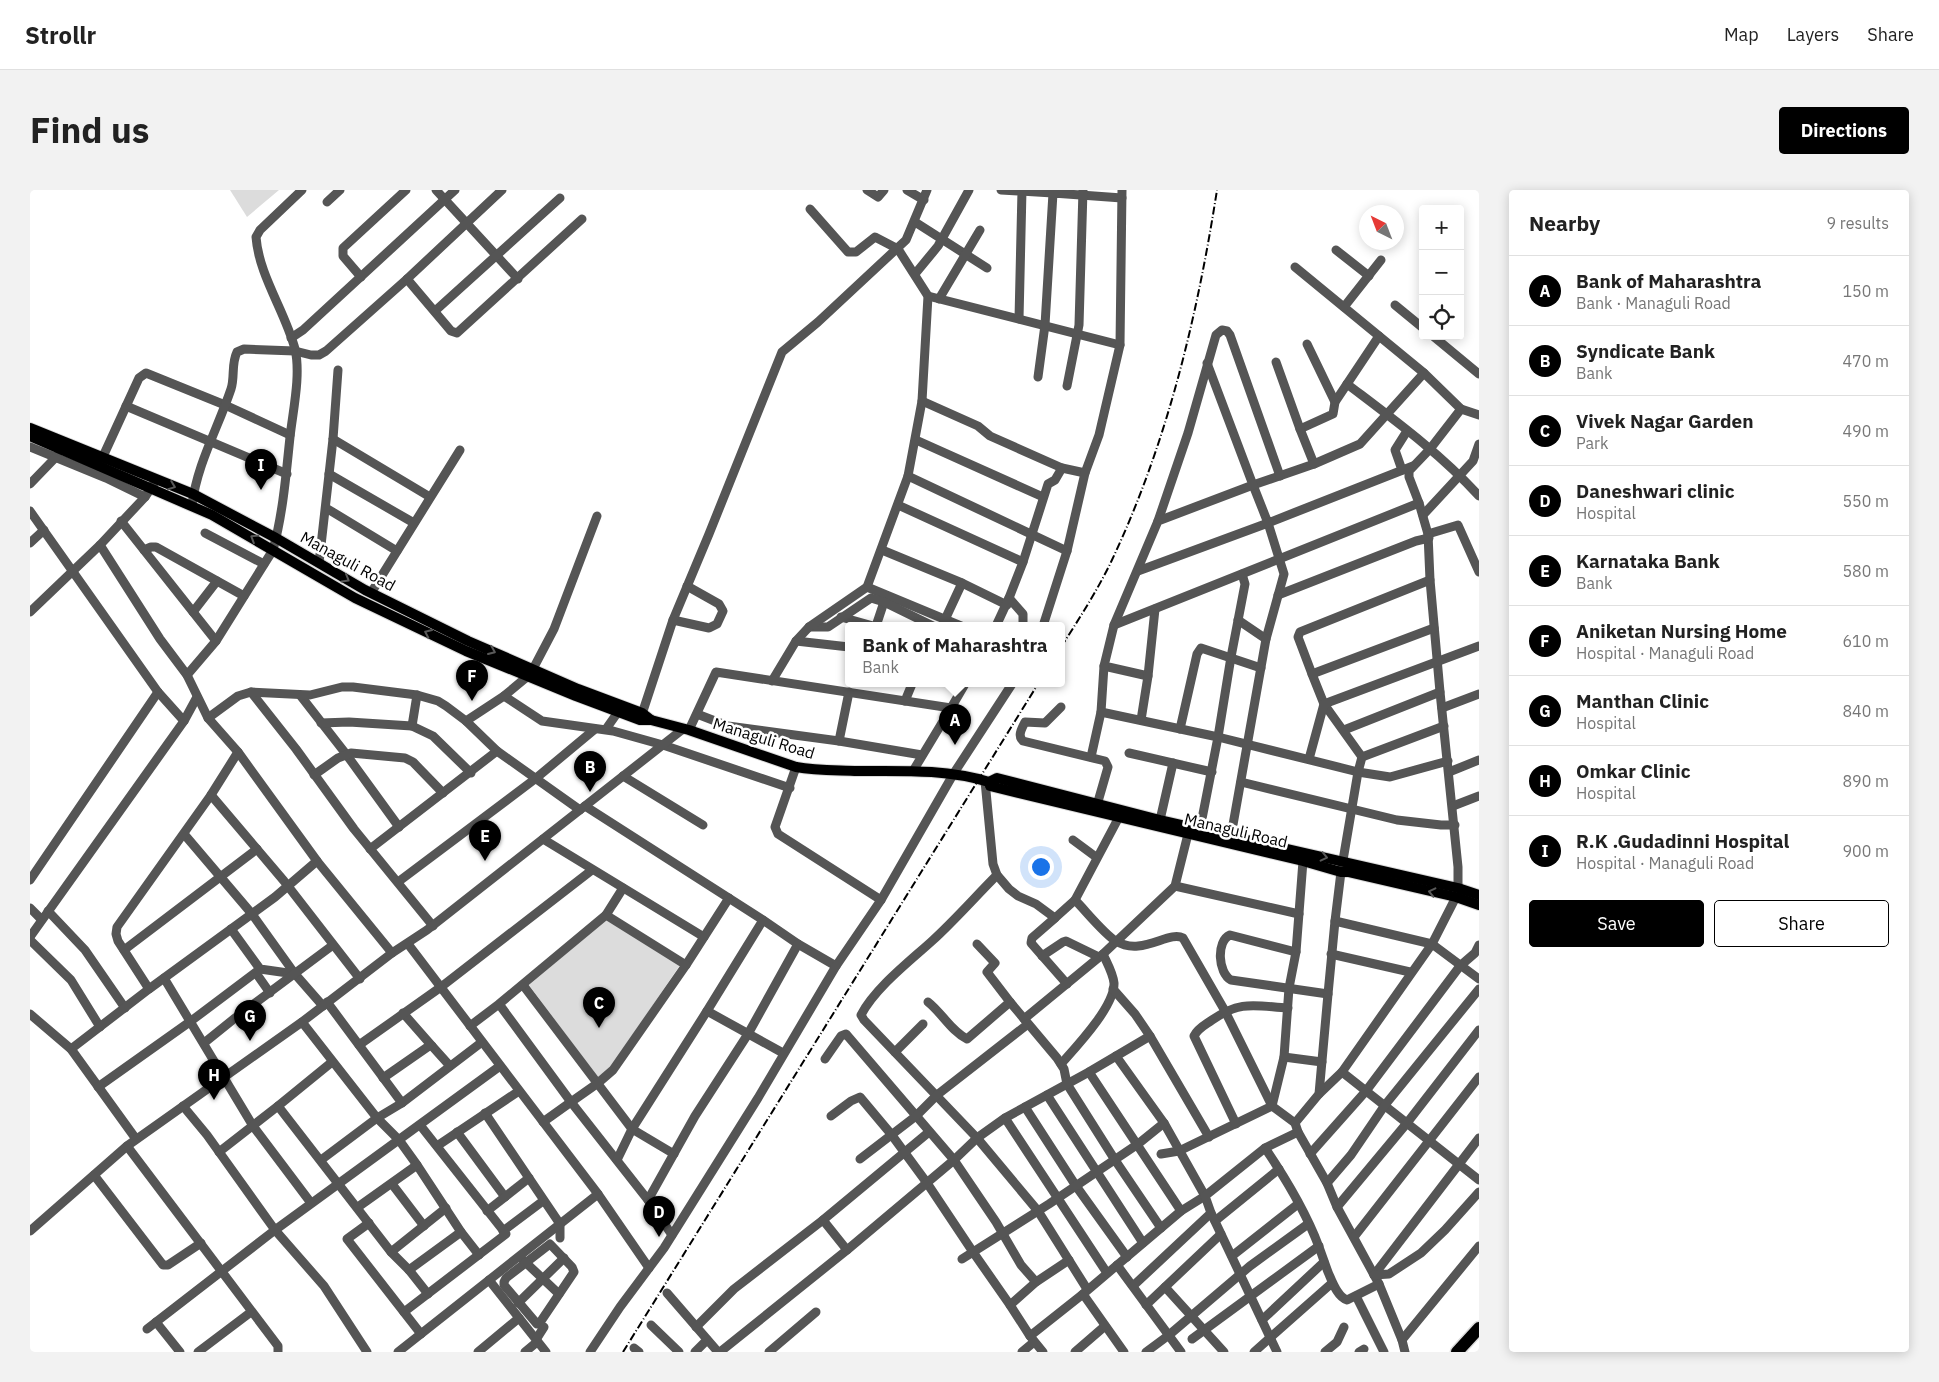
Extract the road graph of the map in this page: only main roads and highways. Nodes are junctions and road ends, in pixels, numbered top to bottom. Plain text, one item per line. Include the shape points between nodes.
1 (30, 428) edge
2 (30, 436) edge
3 (58, 448) junction
4 (154, 484) junction
5 (530, 672) junction
6 (641, 717) junction
7 (987, 781) junction
8 (1457, 893) junction
9 (1478, 894) edge
10 (1479, 905) edge
11 (1479, 1328) edge
12 (1457, 1352) edge

1 - 3 main road, Managuli Road
2 - 3 main road, Managuli Road
3 - 4 main road, Managuli Road via 101,461
5 -> 4 main road, Managuli Road via 466,651 360,600
4 -> 5 main road, Managuli Road via 193,494 371,593
5 - 6 main road, Managuli Road
5 - 6 main road, Managuli Road via 618,712
6 - 7 main road, Managuli Road via 796,767 954,773
7 -> 8 main road, Managuli Road via 996,778
8 -> 7 main road, Managuli Road via 1341,872 990,786
8 - 9 main road, Managuli Road
8 - 10 main road, Managuli Road
11 - 12 highway

